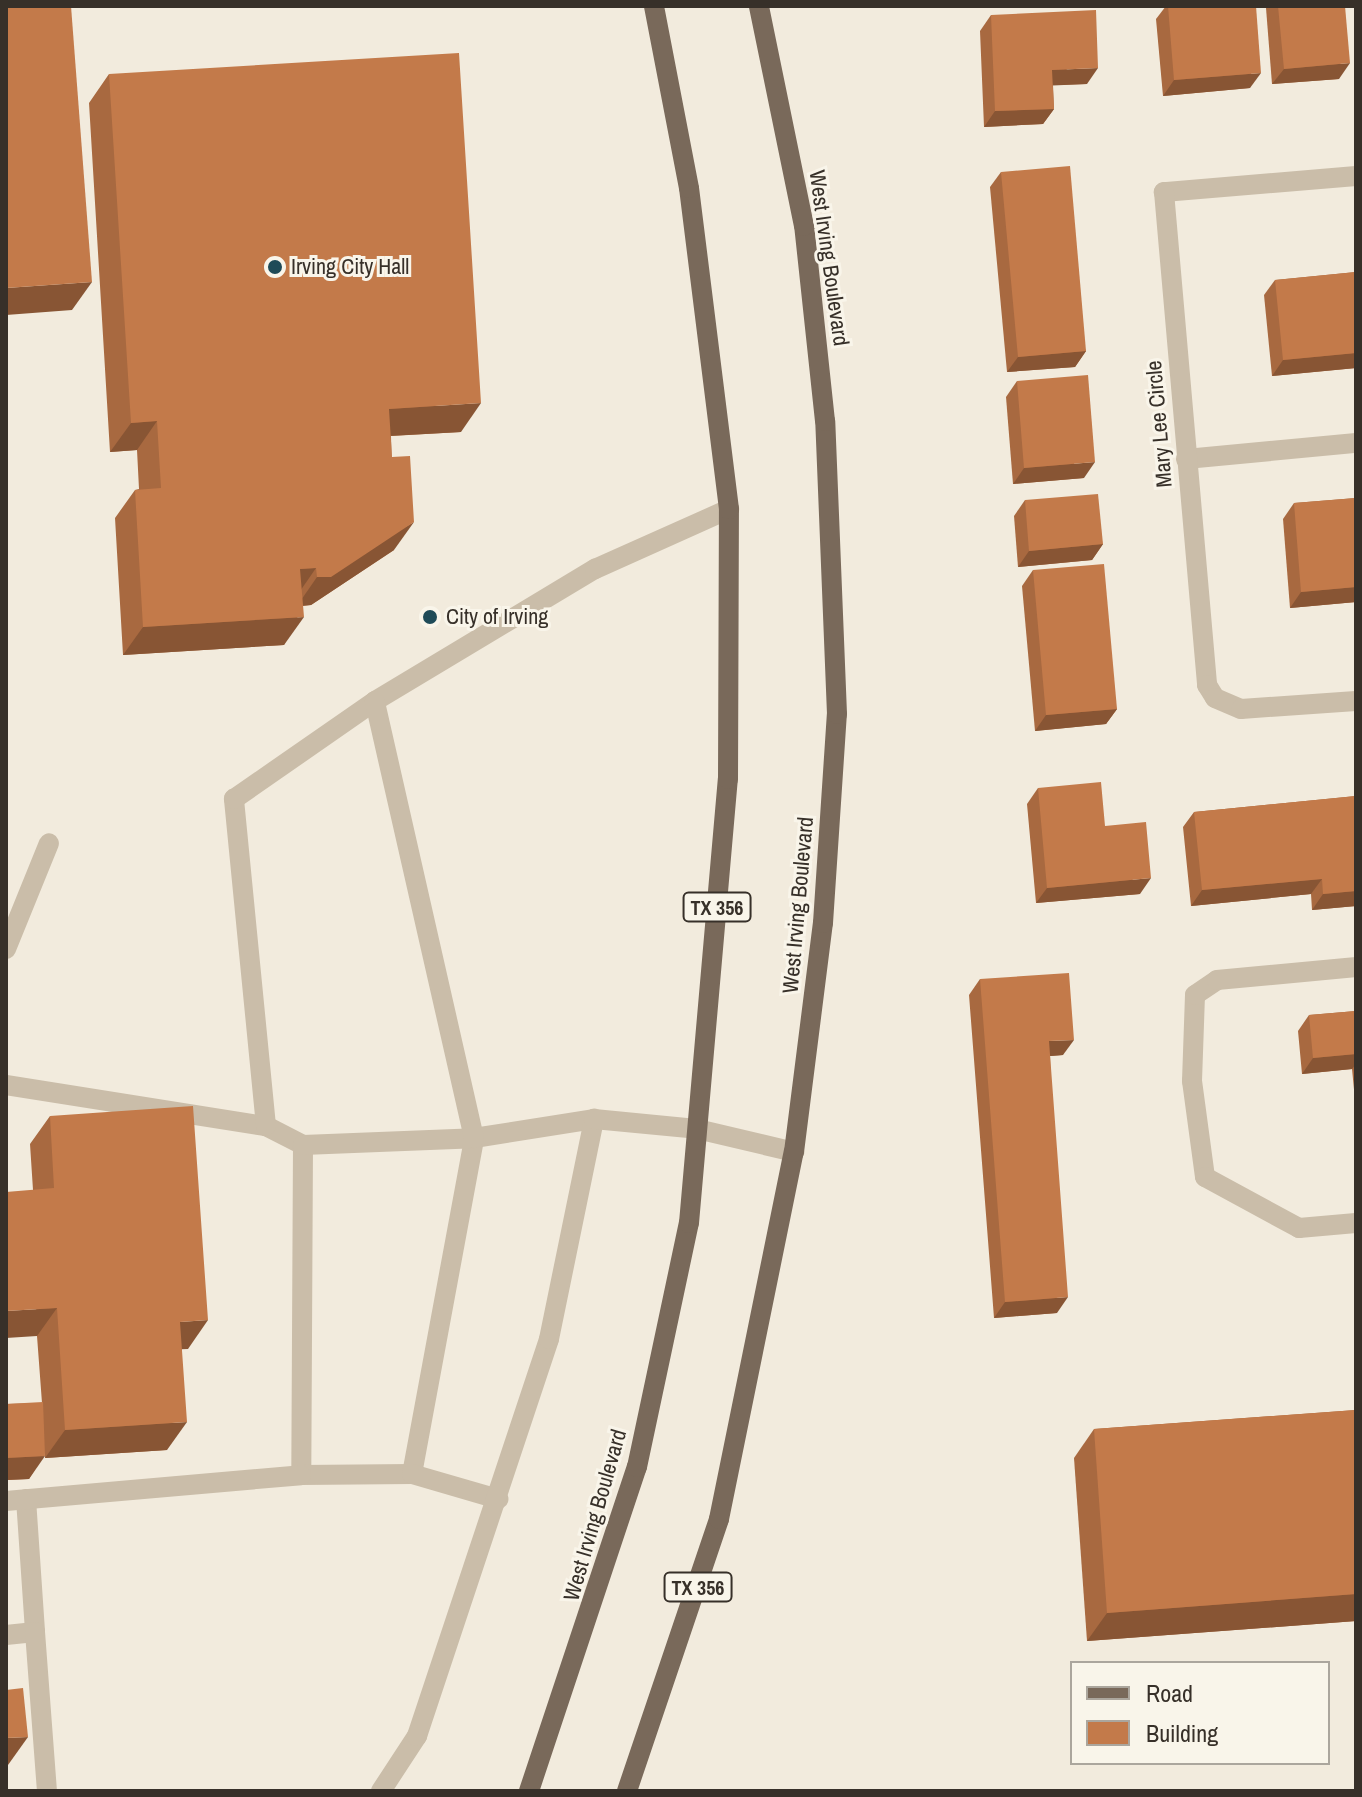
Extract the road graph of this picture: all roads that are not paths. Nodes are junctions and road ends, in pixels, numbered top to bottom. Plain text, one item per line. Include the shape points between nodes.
1 (654, 6) edge
2 (759, 6) edge
3 (1356, 176) edge
4 (1356, 443) edge
5 (1186, 459) junction
6 (729, 509) junction
7 (375, 701) junction
8 (1356, 701) edge
9 (49, 843) dead end
10 (6, 949) edge
11 (1356, 967) edge
12 (6, 1085) edge
13 (594, 1119) junction
14 (266, 1126) junction
15 (697, 1129) junction
16 (474, 1138) junction
17 (303, 1145) junction
18 (794, 1152) junction
19 (1356, 1223) edge
20 (412, 1474) junction
21 (301, 1475) junction
22 (498, 1499) junction
23 (16, 1500) edge
24 (35, 1632) junction
25 (6, 1635) edge
26 (47, 1791) edge
27 (381, 1791) edge
28 (529, 1791) edge
29 (627, 1791) edge

1 - 6 main road, West Irving Boulevard / TX 356 via 689,188
2 - 18 main road, West Irving Boulevard / TX 356 via 804,226 825,421 837,714 823,923
3 - 5 street, Mary Lee Circle via 1164,192
4 - 5 street
5 - 8 street, Mary Lee Circle via 1203,667 1215,698 1241,709
6 - 7 street via 595,569
6 - 15 main road, West Irving Boulevard / TX 356 via 728,779
7 - 14 street via 234,799
7 - 16 street
9 - 10 street
11 - 19 street via 1217,980 1195,995 1192,1081 1205,1177 1299,1228
12 - 14 street
13 - 15 street
13 - 16 street
13 - 22 street via 549,1339
14 - 17 street
15 - 18 street
15 - 28 main road, West Irving Boulevard / TX 356 via 689,1223 637,1467
16 - 17 street
16 - 20 street
17 - 21 street
18 - 29 main road, West Irving Boulevard / TX 356 via 719,1519
20 - 21 street
20 - 22 street
21 - 23 street
22 - 27 street via 417,1736
23 - 24 street
24 - 25 street
24 - 26 street

